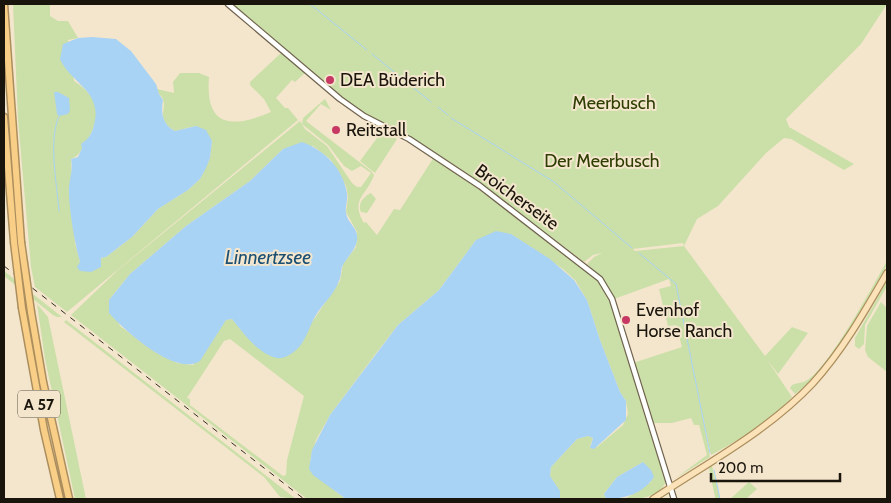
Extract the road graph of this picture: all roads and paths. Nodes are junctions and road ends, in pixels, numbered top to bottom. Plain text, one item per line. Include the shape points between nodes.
1 (4, 4) edge
2 (228, 4) edge
3 (4, 116) edge
4 (887, 272) edge
5 (671, 487) junction
6 (60, 499) edge
7 (69, 499) edge
8 (653, 499) edge
9 (674, 499) edge

1 - 7 highway, A 57, bridge via 21,242 43,382
2 - 5 street, Broicherseite via 340,99 480,186 600,279 612,299
3 - 6 highway, A 57, bridge via 22,308
4 - 5 main road via 845,343 812,384 752,434
5 - 8 main road
5 - 9 street, Broicherseite

